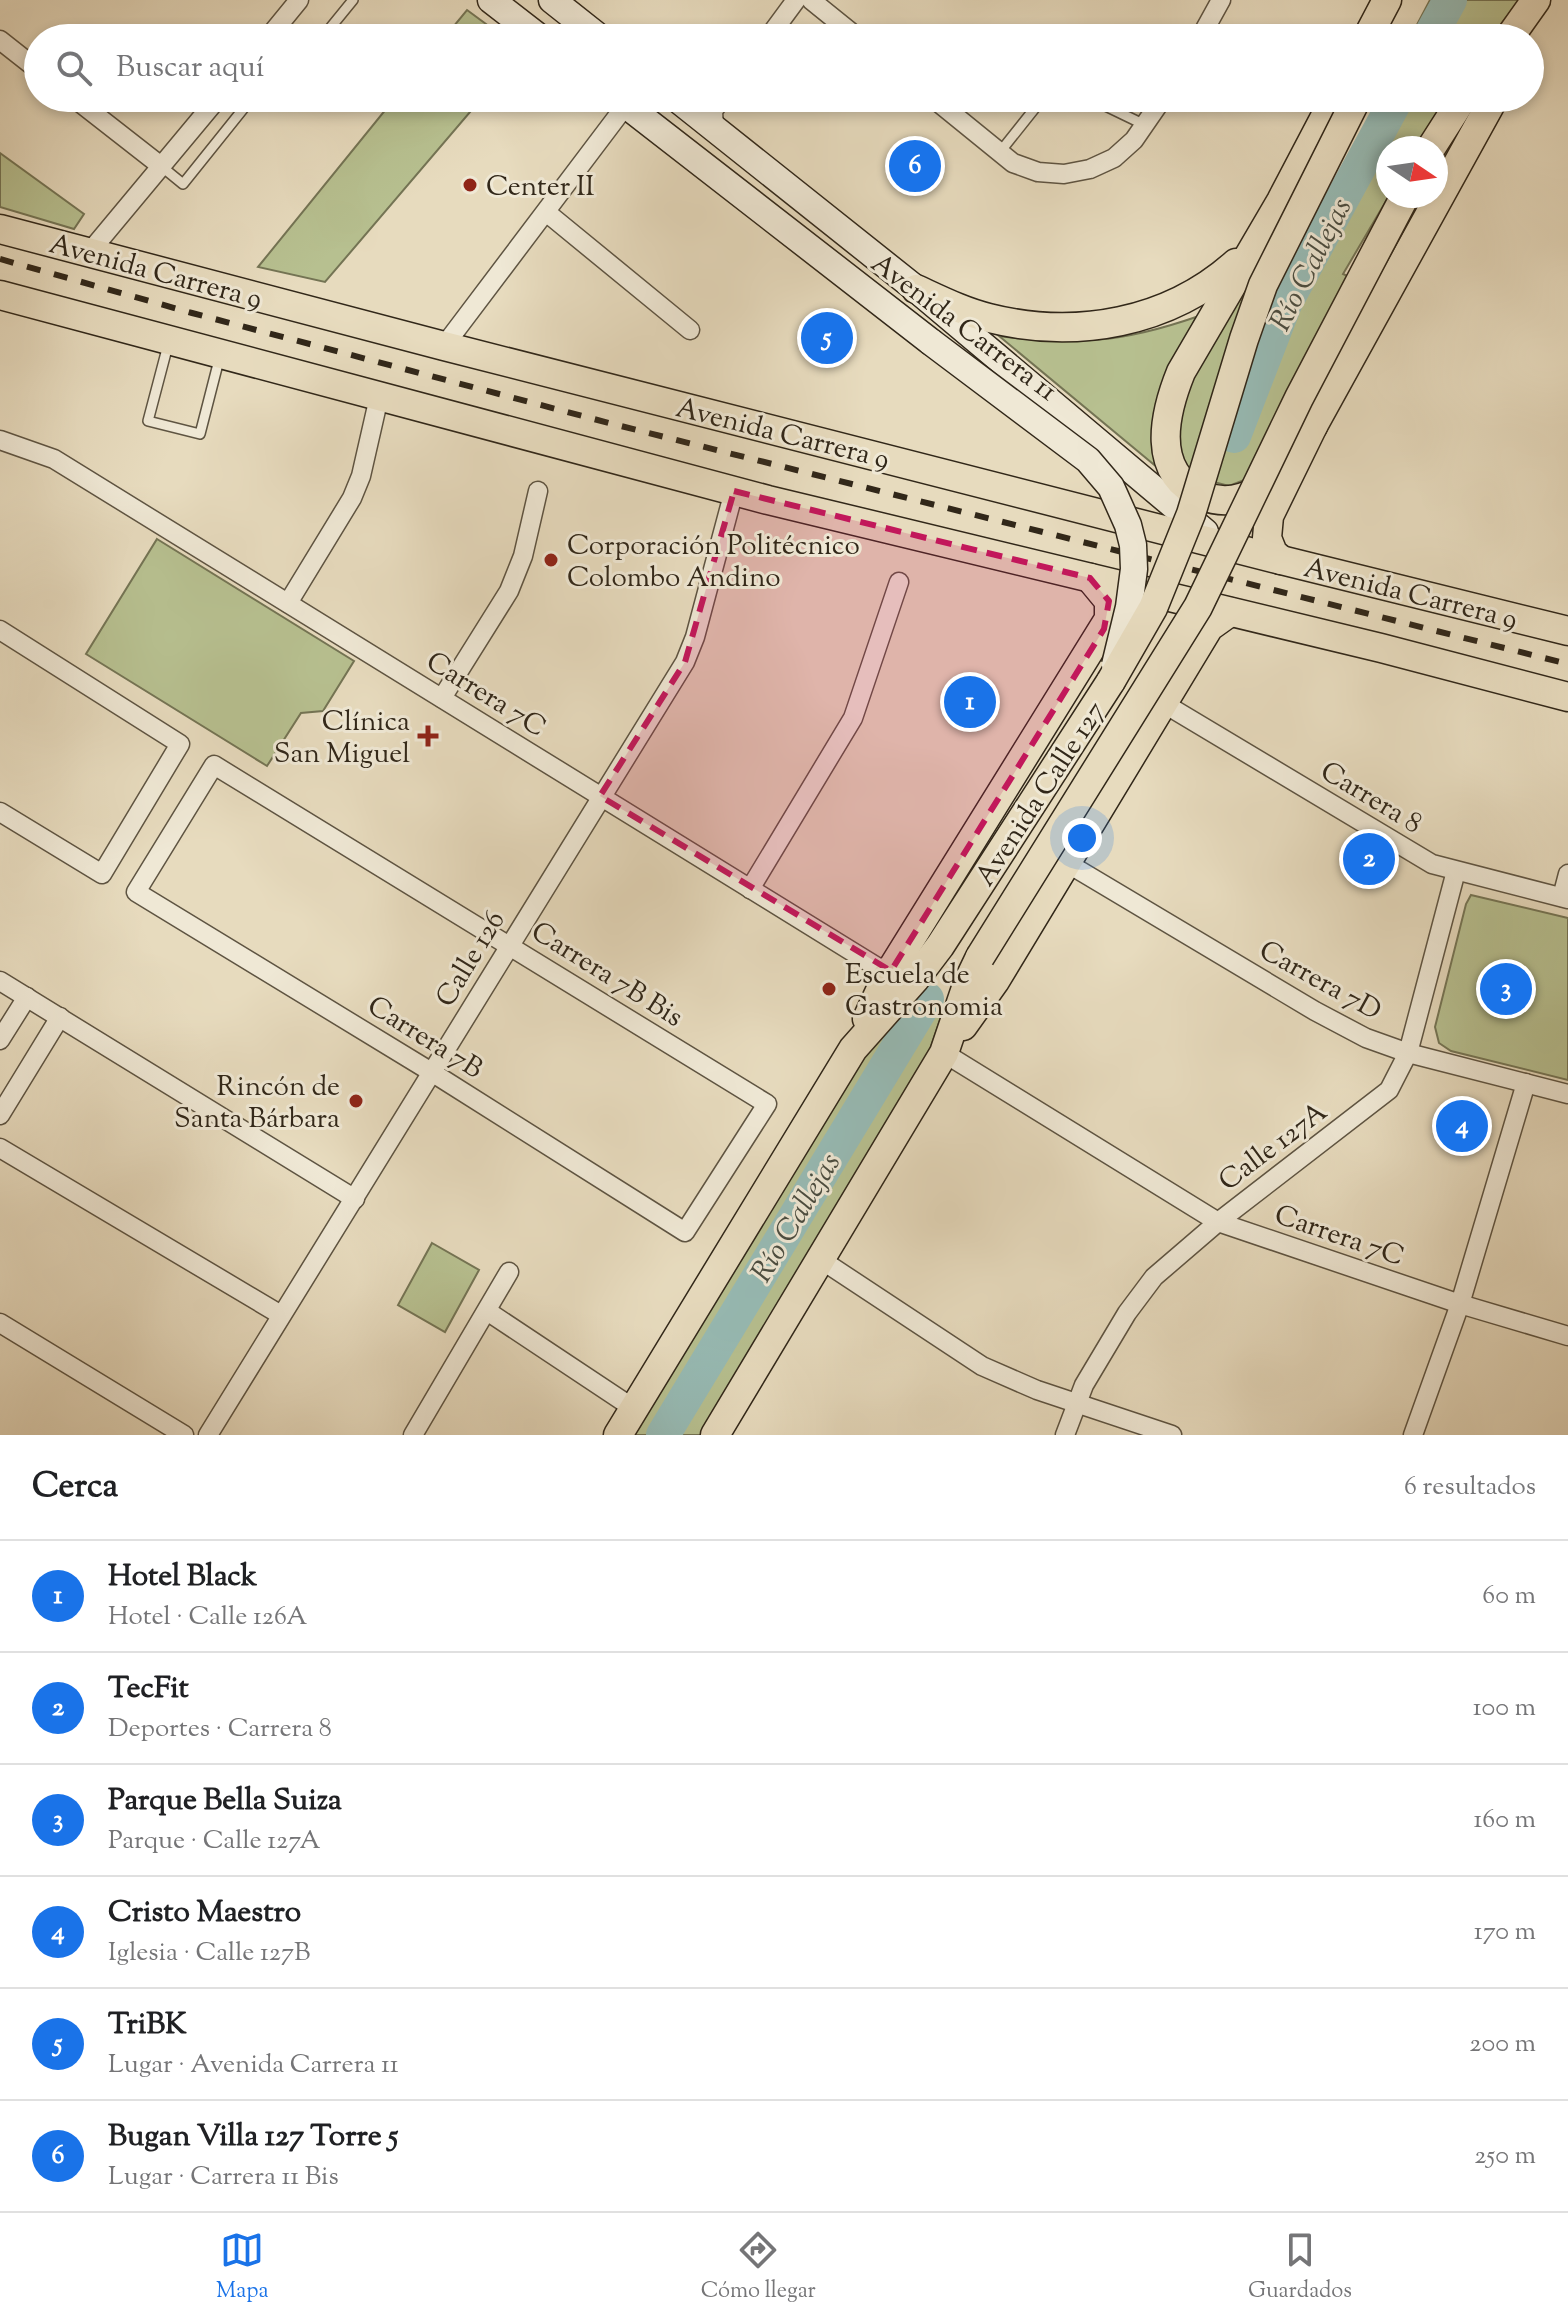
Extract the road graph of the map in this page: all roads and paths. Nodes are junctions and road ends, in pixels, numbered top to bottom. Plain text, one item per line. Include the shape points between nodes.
1 (353, 0) edge
2 (491, 0) edge
3 (552, 0) edge
4 (796, 0) edge
5 (811, 0) edge
6 (1221, 0) edge
7 (1407, 0) edge
8 (1536, 0) edge
9 (1543, 0) edge
10 (293, 2) edge
11 (1379, 20) edge
12 (279, 24) edge
13 (333, 24) edge
14 (522, 24) edge
15 (582, 24) edge
16 (778, 24) edge
17 (841, 24) edge
18 (1208, 24) edge
19 (1519, 24) edge
20 (1532, 24) edge
21 (0, 40) edge
22 (24, 59) edge
23 (92, 112) edge
24 (206, 112) edge
25 (241, 112) edge
26 (614, 112) edge
27 (636, 112) edge
28 (708, 112) edge
29 (950, 112) edge
30 (1032, 112) edge
31 (1109, 112) edge
32 (1154, 112) edge
33 (1327, 112) edge
34 (1350, 112) edge
35 (1454, 112) edge
36 (1486, 112) edge
37 (1140, 133) junction
38 (1438, 136) edge
39 (1000, 152) junction
40 (161, 166) junction
41 (1399, 208) edge
42 (546, 212) junction
43 (0, 229) edge
44 (1254, 246) junction
45 (88, 254) junction
46 (916, 289) junction
47 (1, 298) edge
48 (690, 330) dead end
49 (169, 342) junction
50 (444, 346) junction
51 (220, 355) junction
52 (379, 397) junction
53 (1313, 426) junction
54 (0, 440) edge
55 (538, 491) dead end
56 (734, 491) junction
57 (1219, 545) junction
58 (1281, 560) junction
59 (1090, 578) junction
60 (899, 582) dead end
61 (288, 603) junction
62 (1230, 612) junction
63 (0, 630) edge
64 (1568, 631) edge
65 (1111, 681) junction
66 (1568, 697) edge
67 (442, 698) junction
68 (1163, 703) junction
69 (600, 796) junction
70 (0, 812) edge
71 (1067, 863) junction
72 (1456, 871) junction
73 (1568, 874) edge
74 (750, 889) junction
75 (136, 892) joint
76 (1565, 898) edge
77 (510, 946) junction
78 (940, 946) junction
79 (891, 971) junction
80 (0, 981) edge
81 (27, 997) junction
82 (60, 1017) junction
83 (0, 1040) edge
84 (853, 1049) junction
85 (944, 1053) junction
86 (1408, 1053) junction
87 (433, 1073) junction
88 (1526, 1083) junction
89 (1568, 1094) edge
90 (0, 1115) edge
91 (0, 1148) edge
92 (355, 1199) junction
93 (1218, 1222) junction
94 (685, 1232) joint
95 (820, 1259) junction
96 (509, 1272) dead end
97 (1460, 1304) junction
98 (487, 1311) junction
99 (281, 1315) junction
100 (0, 1323) edge
101 (1568, 1336) edge
102 (1077, 1402) junction
103 (633, 1408) junction
104 (184, 1435) edge
105 (208, 1435) edge
106 (413, 1435) edge
107 (618, 1435) edge
108 (715, 1435) edge
109 (1065, 1435) edge
110 (1172, 1435) edge
111 (1413, 1435) edge

1 - 13 lane
2 - 14 main road
3 - 15 main road
4 - 16 street
5 - 17 street
6 - 18 street
7 - 11 main road
8 - 19 main road
9 - 20 main road
10 - 12 street
21 - 22 street
23 - 40 street
24 - 40 street
25 - 40 lane via 183,184
26 - 42 street
27 - 65 main road, Avenida Carrera 11, bridge via 1088,460 1111,487 1133,545 1134,569
28 - 46 main road, Avenida Carrera 11
29 - 39 street
30 - 39 lane
31 - 37 lane
32 - 37 street
33 - 44 main road
34 - 65 main road, Avenida Calle 127, bridge via 1263,285 1191,514 1153,608
35 - 38 main road
36 - 53 main road
37 - 39 street via 1114,158 1064,174 1038,172
40 - 45 street
41 - 85 main road, Avenida Calle 127, bridge via 1198,607 980,957
42 - 48 street
42 - 50 street
43 - 45 main road, Avenida Carrera 9
44 - 46 main road via 1203,289 1170,306 1098,326 1023,326 986,318
44 - 53 main road via 1181,372 1166,421 1166,453 1179,479 1194,492 1235,500 1264,486
45 - 50 main road, Avenida Carrera 9
46 - 57 main road, Avenida Carrera 11
47 - 49 main road
49 - 51 main road
49 - 51 lane via 148,421 200,434
50 - 57 main road, Avenida Carrera 9
51 - 52 main road
52 - 56 main road
52 - 61 street via 352,498
53 - 58 main road via 1267,522 1269,544
54 - 61 street, Carrera 7C via 54,459
55 - 67 street via 509,591
56 - 59 main road
56 - 69 street, Calle 126 via 685,662
57 - 58 main road, Avenida Carrera 9
58 - 64 main road, Avenida Carrera 9
59 - 62 main road
59 - 79 main road via 1109,601 1109,619
60 - 74 street via 853,718
61 - 67 street, Carrera 7C
62 - 66 main road
62 - 68 main road via 1209,627
63 - 70 street via 180,744 102,874
65 - 78 main road, Avenida Calle 127
67 - 69 street, Carrera 7C
68 - 71 main road
68 - 72 street, Carrera 8 via 1432,864
69 - 74 street, Carrera 7C
69 - 77 street, Calle 126
71 - 85 main road
71 - 86 street, Carrera 7D via 1315,1011
72 - 76 street, Carrera 8
72 - 86 street, Calle 127A
73 - 76 street
74 - 79 street, Carrera 7C
75 - 77 street, Carrera 7B Bis via 214,765
75 - 87 street, Carrera 7B
77 - 87 street, Calle 126
77 - 94 street, Carrera 7B Bis via 767,1104
78 - 79 street via 911,968
78 - 84 main road, Avenida Calle 127
79 - 84 main road
80 - 81 street
81 - 82 street
81 - 83 street
82 - 90 street
82 - 92 street
84 - 103 main road, Avenida Calle 127
85 - 93 street, Carrera 7C
85 - 95 main road, Avenida Calle 127
86 - 88 street, Carrera 7D
86 - 93 street, Calle 127A via 1389,1090
87 - 92 street, Calle 126
87 - 94 street, Carrera 7B
88 - 89 street, Carrera 7D
88 - 97 street
91 - 99 street
92 - 99 street, Calle 126
93 - 97 street, Carrera 7C
93 - 102 street, Calle 127A via 1154,1277 1127,1313
95 - 102 street via 982,1366
95 - 108 main road, Avenida Calle 127
96 - 98 street
97 - 101 street, Carrera 7C
97 - 111 street
98 - 103 street
98 - 106 street
99 - 105 street, Calle 126
100 - 104 street
102 - 109 street, Calle 127A
102 - 110 street
103 - 107 main road, Avenida Calle 127

